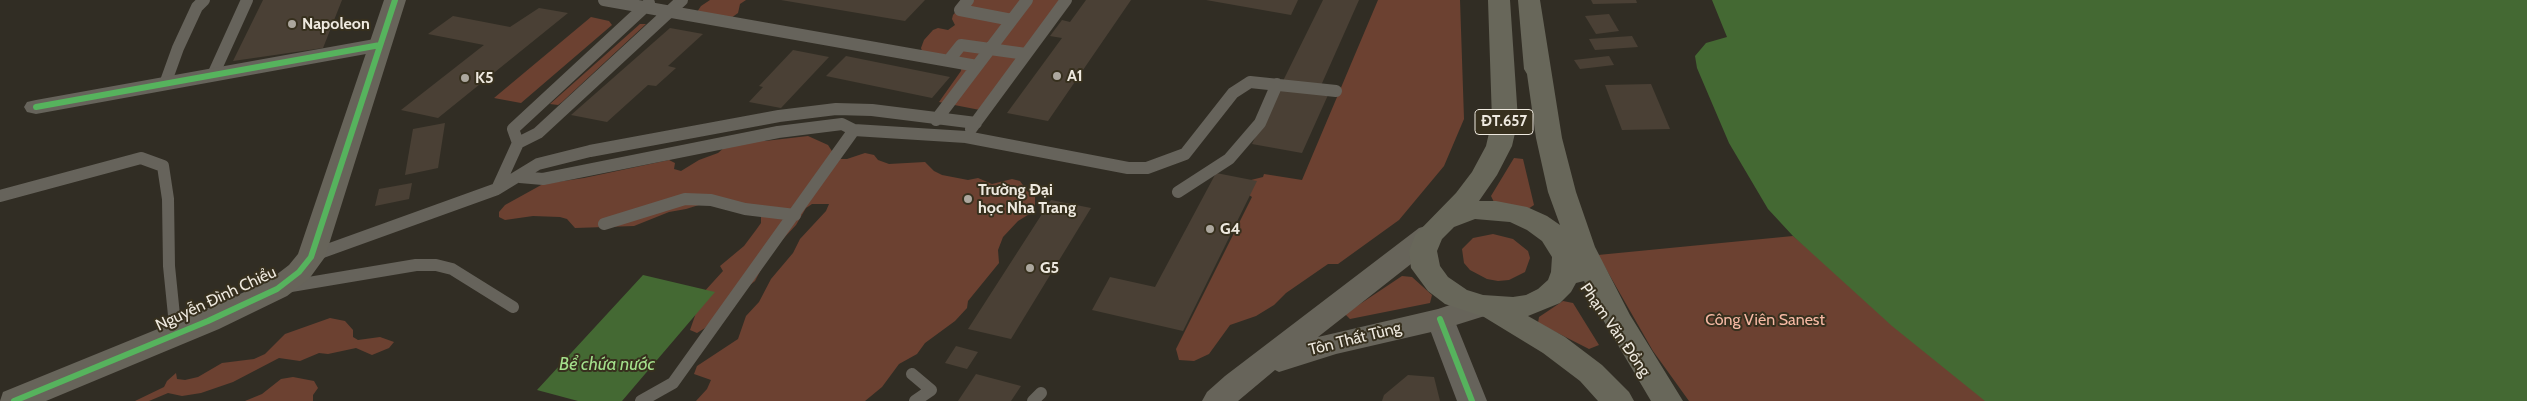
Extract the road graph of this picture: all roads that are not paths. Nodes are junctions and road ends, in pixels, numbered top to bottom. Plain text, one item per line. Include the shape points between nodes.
1 (204, 0) edge
2 (247, 0) edge
3 (394, 0) edge
4 (604, 0) edge
5 (682, 0) edge
6 (968, 0) edge
7 (1027, 0) edge
8 (1066, 0) edge
9 (1499, 0) edge
10 (1529, 0) edge
11 (649, 4) edge
12 (669, 12) junction
13 (1012, 20) junction
14 (380, 45) junction
15 (989, 51) junction
16 (1536, 52) junction
17 (1026, 54) junction
18 (949, 60) junction
19 (977, 66) junction
20 (213, 75) junction
21 (165, 84) junction
22 (1277, 84) junction
23 (1336, 92) dead end
24 (36, 107) dead end
25 (854, 109) junction
26 (779, 116) junction
27 (936, 120) junction
28 (976, 124) junction
29 (848, 127) junction
30 (778, 132) junction
31 (966, 137) junction
32 (518, 143) junction
33 (520, 177) junction
34 (497, 189) junction
35 (1178, 192) dead end
36 (0, 196) edge
37 (794, 215) junction
38 (604, 224) dead end
39 (1434, 229) junction
40 (1559, 246) junction
41 (311, 256) junction
42 (277, 289) junction
43 (514, 307) dead end
44 (1486, 307) junction
45 (1440, 319) junction
46 (176, 335) junction
47 (912, 374) dead end
48 (1227, 392) edge
49 (14, 401) edge
50 (641, 401) edge
51 (916, 401) edge
52 (1472, 401) edge
53 (1618, 401) edge
54 (1666, 401) edge

1 - 21 lane via 197,7
2 - 20 lane
3 - 14 street, Nguyễn Đình Chiểu
4 - 11 lane
5 - 12 lane
6 - 13 lane via 960,10
7 - 13 lane
8 - 17 lane
9 - 39 main road, ĐT.657 via 1505,120 1499,146 1484,175 1466,199
10 - 16 main road, Phạm Văn Đồng / ĐT.657
11 - 12 lane
11 - 32 lane via 514,129
12 - 18 lane
12 - 32 lane via 538,133
13 - 15 lane
14 - 20 street
14 - 41 street, Nguyễn Đình Chiểu
15 - 17 lane
15 - 18 lane via 961,45
15 - 19 lane
16 - 40 main road, Phạm Văn Đồng / ĐT.657 via 1535,102 1540,148
16 - 54 main road via 1549,138 1562,192 1581,247 1617,318
17 - 28 lane
18 - 19 lane
19 - 27 lane
20 - 21 street
21 - 24 street
22 - 23 lane
22 - 31 lane via 1250,82 1233,93 1185,154 1147,168 1128,168
22 - 35 lane via 1260,123 1229,159
25 - 26 lane
25 - 27 lane
25 - 29 lane
26 - 30 lane
26 - 33 lane via 590,151 538,164
27 - 28 lane
28 - 31 lane
29 - 30 lane
29 - 31 lane
29 - 37 lane
30 - 33 lane via 543,179
32 - 34 lane
33 - 34 lane
34 - 41 lane
36 - 46 lane via 141,158 163,166
37 - 38 lane via 745,209 711,200 684,199
37 - 50 lane via 673,383
39 - 40 main road, Phạm Văn Đồng via 1456,215 1475,210 1496,210 1517,214 1537,223
39 - 44 main road, Phạm Văn Đồng / ĐT.657 via 1423,251 1426,268 1438,284 1456,297
39 - 48 street, Tôn Thất Tùng
40 - 44 main road, Phạm Văn Đồng / ĐT.657 via 1566,272 1561,285 1549,296 1533,304 1513,308
40 - 54 main road, Phạm Văn Đồng via 1597,307
41 - 42 street, Nguyễn Đình Chiểu via 299,272
42 - 43 lane via 416,265 436,265 452,269
42 - 46 street, Nguyễn Đình Chiểu
44 - 45 street, Tôn Thất Tùng
44 - 53 main road, Phạm Văn Đồng / ĐT.657 via 1554,345 1592,373
45 - 48 street, Tôn Thất Tùng via 1305,351 1274,362
45 - 52 street
46 - 49 street, Nguyễn Đình Chiểu
47 - 51 lane via 931,390

